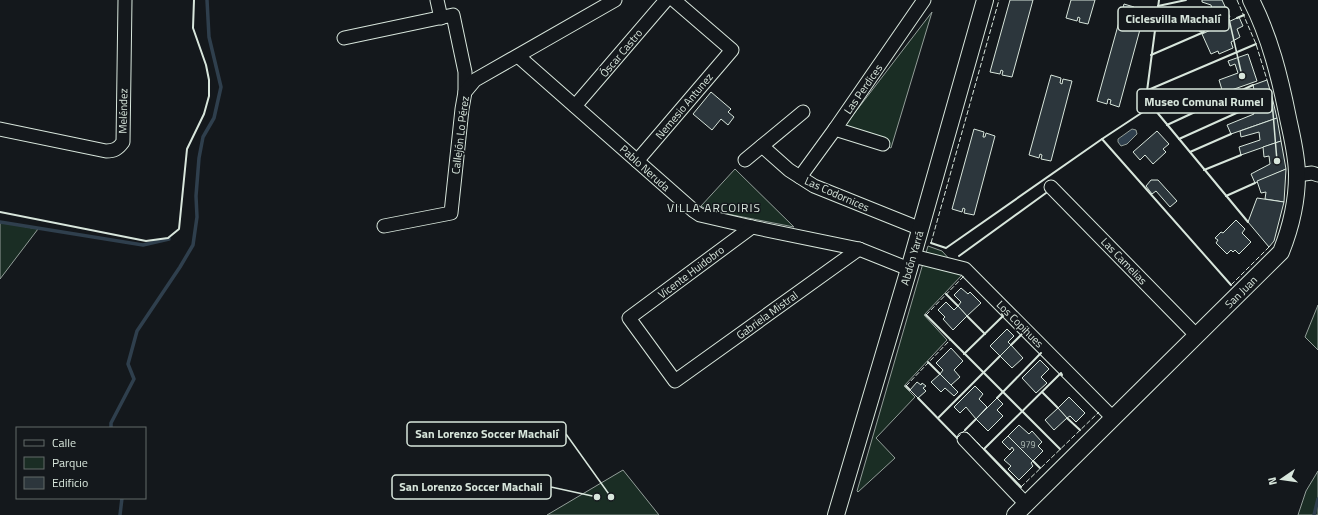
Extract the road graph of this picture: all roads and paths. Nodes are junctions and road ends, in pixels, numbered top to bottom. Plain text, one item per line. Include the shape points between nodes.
1 (124, 0) edge
2 (437, 0) edge
3 (614, 0) edge
4 (666, 0) edge
5 (674, 0) edge
6 (924, 0) edge
7 (984, 0) edge
8 (1251, 0) edge
9 (441, 18) junction
10 (344, 38) dead end
11 (518, 56) junction
12 (465, 92) junction
13 (576, 106) junction
14 (803, 112) dead end
15 (0, 129) edge
16 (835, 130) junction
17 (883, 144) dead end
18 (762, 146) junction
19 (746, 160) dead end
20 (637, 161) junction
21 (1297, 175) junction
22 (1318, 175) edge
23 (800, 177) junction
24 (1051, 187) dead end
25 (384, 226) dead end
26 (752, 227) junction
27 (921, 230) junction
28 (859, 249) junction
29 (911, 262) junction
30 (1197, 336) junction
31 (675, 381) joint
32 (1113, 418) junction
33 (964, 439) dead end
34 (1020, 509) edge
35 (836, 515) edge

1 - 15 street, Meléndez via 123,142 118,148 106,151
2 - 9 street
3 - 11 street, Callejón Lo Pérez
4 - 13 street, Óscar Castro
5 - 20 street, Nemesio Antunez via 732,50
6 - 16 street, Las Perdices
7 - 27 main road, Abdón Yarrá
8 - 21 main road, San Juan via 1280,79
9 - 10 street
9 - 12 street via 453,15 465,72
11 - 12 street, Callejón Lo Pérez via 475,80
11 - 13 street, Pablo Neruda
12 - 25 street, Callejón Lo Pérez via 451,213
13 - 20 street, Pablo Neruda
14 - 18 street
16 - 17 street
16 - 23 street, Las Perdices
18 - 19 street
18 - 23 street, Las Codornices
20 - 26 street, Pablo Neruda via 694,211 707,217
21 - 22 street
21 - 30 main road, San Juan via 1294,215 1281,252
23 - 27 street, Las Codornices via 818,188
24 - 30 street, Las Camelias
26 - 28 street, Pablo Neruda
26 - 31 street, Vicente Huidobro via 629,318
27 - 29 main road, Abdón Yarrá
28 - 29 street, Pablo Neruda
28 - 31 street, Gabriela Mistral
29 - 32 street, Los Copihues via 965,269
29 - 35 main road, Abdón Yarrá
30 - 32 main road, San Juan
32 - 34 main road, San Juan
33 - 34 street

